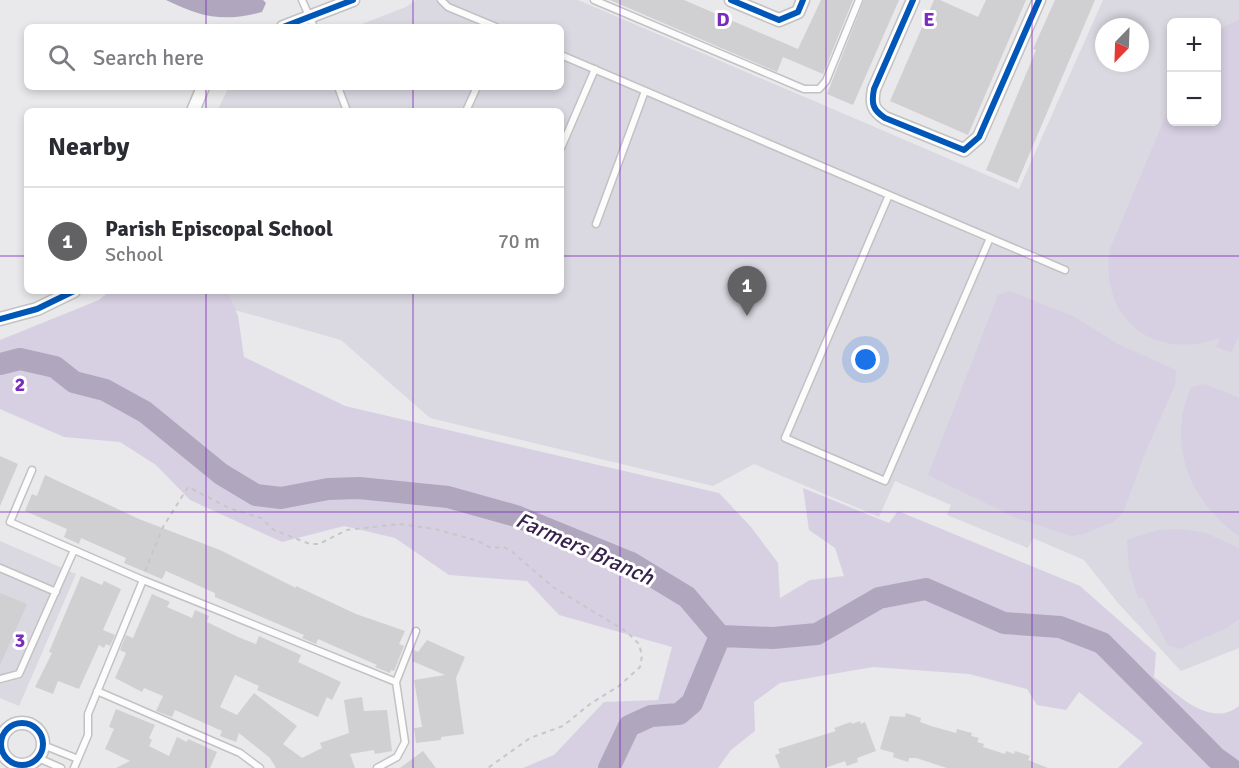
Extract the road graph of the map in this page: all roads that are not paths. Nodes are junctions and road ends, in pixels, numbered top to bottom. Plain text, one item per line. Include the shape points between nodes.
1 (302, 0) edge
2 (353, 0) edge
3 (441, 0) edge
4 (594, 0) edge
5 (731, 0) edge
6 (803, 0) edge
7 (859, 0) edge
8 (913, 0) edge
9 (1039, 0) edge
10 (312, 22) edge
11 (489, 24) edge
12 (564, 56) edge
13 (595, 69) junction
14 (202, 90) edge
15 (339, 90) edge
16 (476, 90) edge
17 (645, 91) junction
18 (194, 108) edge
19 (346, 108) edge
20 (467, 108) edge
21 (564, 141) edge
22 (889, 195) junction
23 (596, 224) dead end
24 (990, 238) junction
25 (1065, 270) dead end
26 (68, 294) edge
27 (0, 319) edge
28 (32, 470) dead end
29 (74, 550) junction
30 (0, 568) edge
31 (143, 580) junction
32 (56, 592) junction
33 (416, 631) dead end
34 (0, 679) edge
35 (396, 682) junction
36 (97, 691) junction
37 (5, 725) edge
38 (43, 745) junction
39 (2, 755) edge
40 (78, 759) junction
41 (30, 764) edge
42 (61, 768) edge
43 (74, 768) edge
44 (260, 768) edge
45 (377, 768) edge

1 - 10 lane
2 - 10 street
3 - 11 lane via 448,7
4 - 7 lane via 804,89 819,89 826,81
5 - 6 street via 779,20 798,12
8 - 9 street via 871,102 885,118 964,150 979,137
12 - 13 lane
13 - 17 lane
13 - 21 lane
14 - 18 street
15 - 19 lane
16 - 20 lane
17 - 22 lane
17 - 23 lane
22 - 24 lane
22 - 24 lane via 785,438 885,482
24 - 25 lane
26 - 27 street via 37,309
28 - 29 lane via 10,522
29 - 31 lane
29 - 32 lane
30 - 32 lane
31 - 35 lane
31 - 36 lane
32 - 34 lane via 19,674
33 - 35 lane
35 - 45 lane via 405,742 397,757
36 - 40 lane via 88,714 88,735
36 - 44 lane via 240,753
37 - 38 street via 20,723 34,727
37 - 39 street
38 - 40 lane
38 - 41 street
39 - 41 street via 16,765
40 - 43 lane
41 - 42 lane

